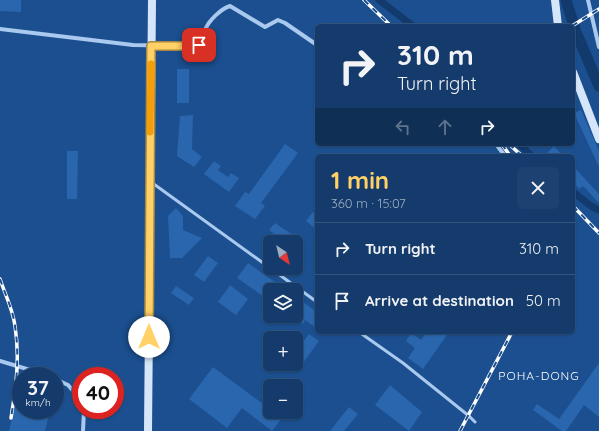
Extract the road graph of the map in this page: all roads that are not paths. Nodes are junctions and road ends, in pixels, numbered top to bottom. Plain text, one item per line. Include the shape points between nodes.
1 (152, 0) edge
2 (555, 0) edge
3 (588, 0) edge
4 (558, 24) edge
5 (0, 29) edge
6 (315, 43) edge
7 (151, 46) junction
8 (599, 47) edge
9 (575, 77) edge
10 (599, 139) edge
11 (150, 181) junction
12 (315, 301) edge
13 (362, 334) edge
14 (0, 361) edge
15 (20, 367) edge
16 (64, 384) edge
17 (72, 390) edge
18 (84, 419) edge
19 (475, 422) dead end
20 (83, 431) edge
21 (148, 431) edge

1 - 7 street
2 - 4 street
3 - 8 street
5 - 7 street
6 - 7 street via 285,23 278,20 265,27 230,6 222,9 206,28 199,45
7 - 11 street
9 - 10 street
11 - 12 lane
11 - 21 street
13 - 19 lane via 403,363
14 - 15 street
16 - 17 street
18 - 20 street

